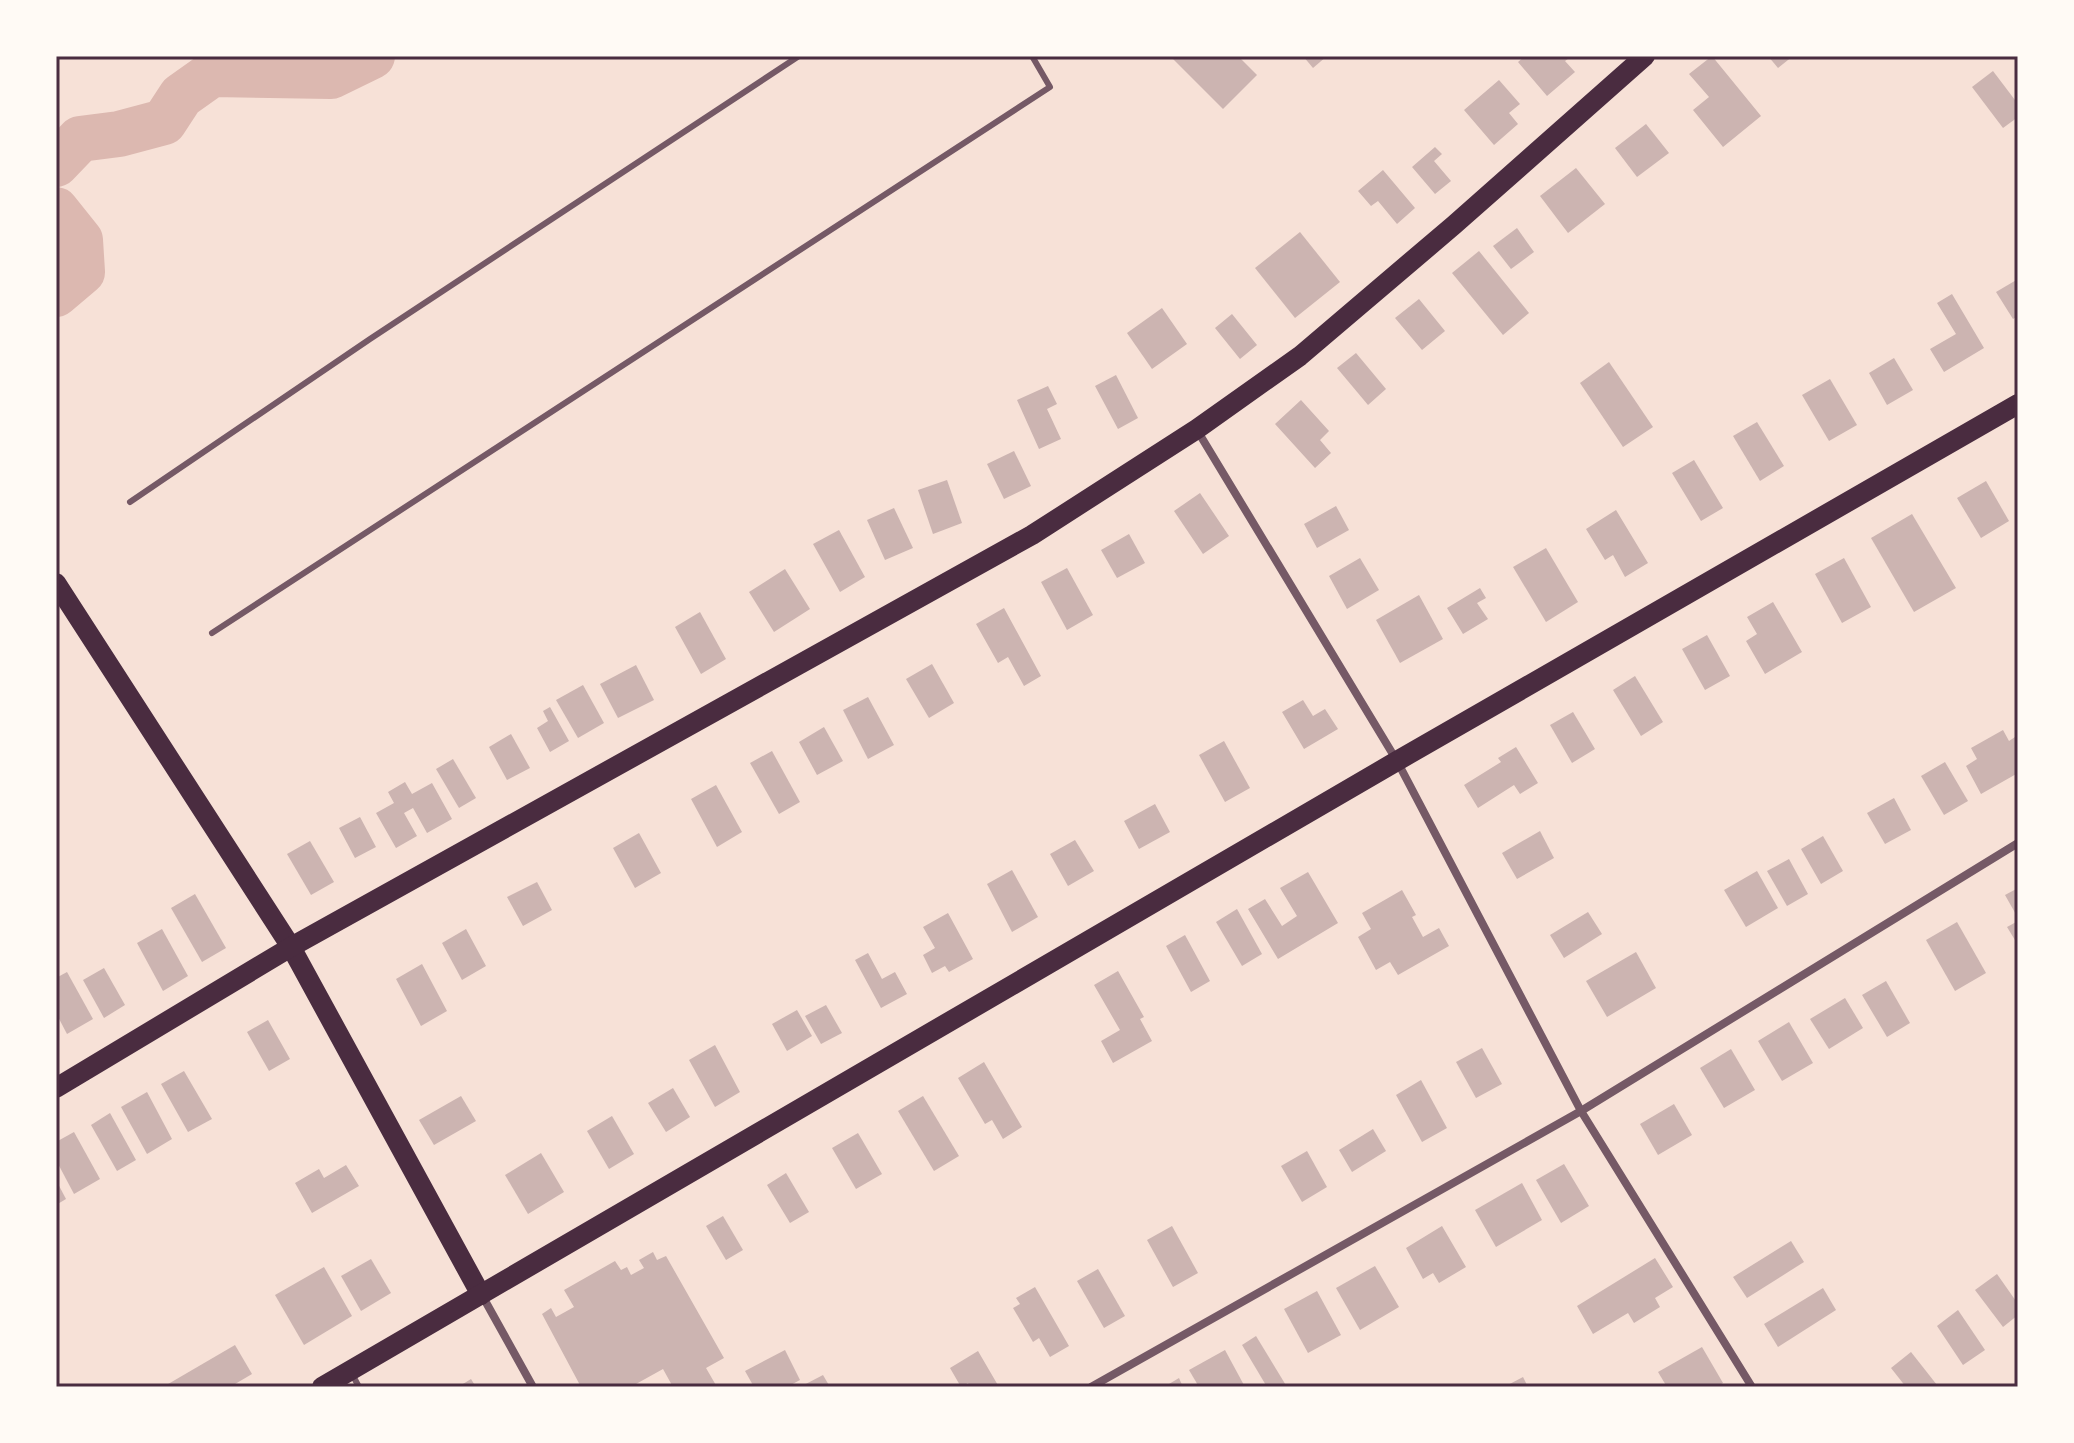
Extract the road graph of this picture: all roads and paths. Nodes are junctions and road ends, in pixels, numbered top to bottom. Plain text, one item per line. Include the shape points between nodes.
1 (799, 56) edge
2 (1032, 56) edge
3 (1645, 56) edge
4 (2018, 404) edge
5 (1197, 429) junction
6 (130, 502) dead end
7 (56, 583) edge
8 (212, 633) dead end
9 (1397, 761) junction
10 (2018, 843) edge
11 (291, 947) junction
12 (56, 1088) edge
13 (1581, 1111) junction
14 (481, 1295) junction
15 (354, 1379) edge
16 (322, 1387) edge
17 (533, 1387) edge
18 (1091, 1387) edge
19 (1752, 1387) edge

1 - 6 lane
2 - 8 lane via 1050,87
3 - 5 main road via 1300,356
4 - 9 main road
5 - 9 street
5 - 11 main road via 1018,543
7 - 11 main road
9 - 13 street
9 - 14 main road
10 - 13 street
11 - 12 main road
11 - 14 main road
13 - 18 street
13 - 19 street
14 - 15 main road
14 - 17 street
15 - 16 main road

